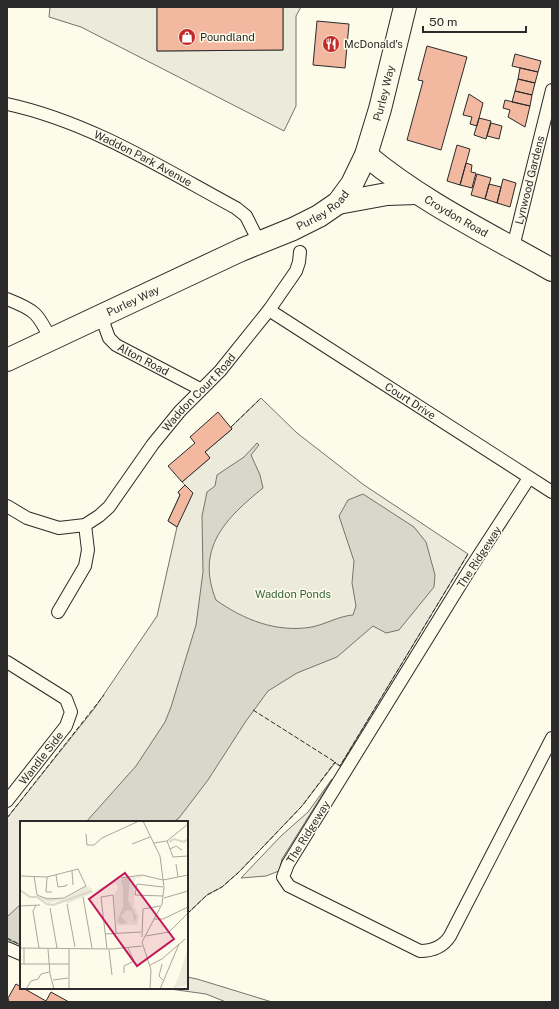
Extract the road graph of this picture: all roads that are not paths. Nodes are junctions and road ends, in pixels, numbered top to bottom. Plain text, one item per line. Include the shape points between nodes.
1 (405, 7) edge
2 (552, 90) edge
3 (7, 104) edge
4 (366, 155) junction
5 (416, 193) junction
6 (338, 203) junction
7 (259, 242) junction
8 (513, 247) junction
9 (300, 252) dead end
10 (552, 270) edge
11 (7, 299) edge
12 (269, 310) junction
13 (101, 316) junction
14 (51, 340) junction
15 (7, 360) edge
16 (200, 389) junction
17 (529, 478) junction
18 (552, 492) edge
19 (7, 506) edge
20 (85, 525) junction
21 (58, 612) dead end
22 (7, 662) edge
23 (552, 738) edge
24 (7, 801) edge
25 (7, 948) edge
26 (20, 954) edge

1 - 4 highway, Purley Way
2 - 8 street, Lynwood Gardens
3 - 7 street, Waddon Park Avenue via 51,116 104,136 243,213
4 - 5 highway, Croydon Road
4 - 6 highway, Purley Road via 352,184
5 - 6 highway via 387,194
5 - 8 highway, Croydon Road
6 - 7 highway, Purley Road via 293,229
7 - 13 highway, Purley Way
8 - 10 highway, Croydon Road
9 - 12 street, Waddon Court Road via 296,271
11 - 14 street via 32,310 39,317
12 - 16 street, Waddon Court Road via 234,355
12 - 17 street, Court Drive
13 - 14 highway, Purley Way
13 - 16 street, Alton Road via 109,338 116,345
14 - 15 highway, Purley Way
16 - 20 street, Waddon Court Road via 153,444 109,507
17 - 18 street, Court Drive
17 - 23 street, The Ridgeway via 288,864 283,877 289,886 420,951 442,945 450,936
19 - 20 street, Waddon Court Road via 27,518 53,527
20 - 21 street via 87,559
22 - 24 street, Wandle Side via 66,699 71,712 66,726
25 - 26 street

